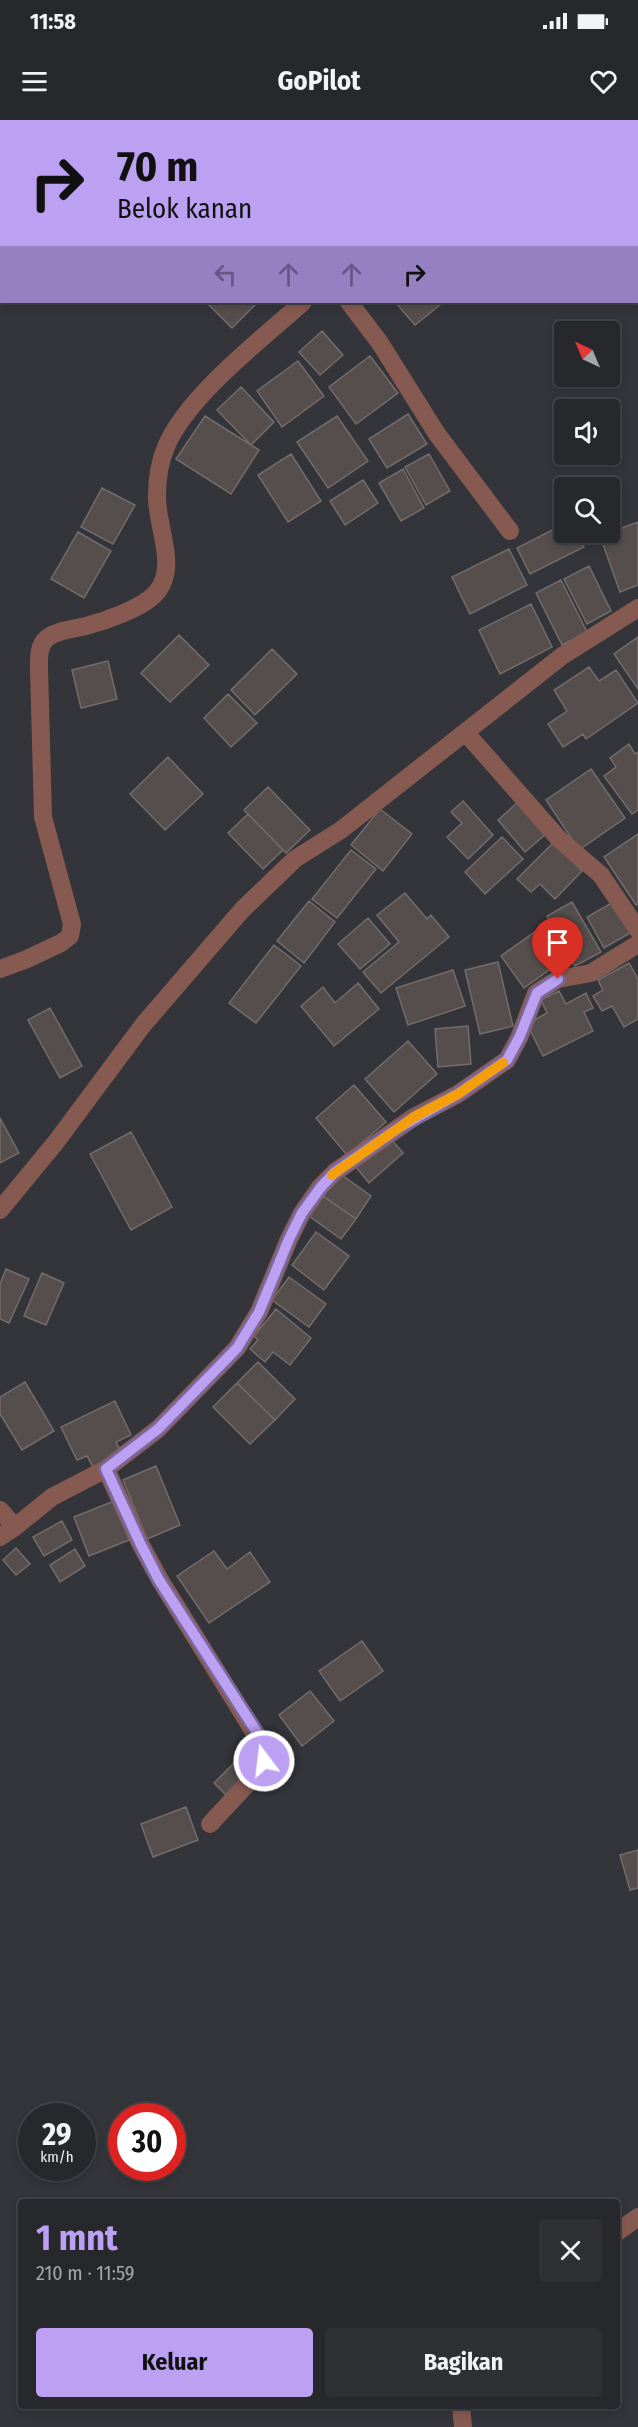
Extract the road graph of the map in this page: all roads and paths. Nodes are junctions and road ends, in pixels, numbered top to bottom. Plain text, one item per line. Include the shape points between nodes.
1 (302, 303) edge
2 (350, 303) edge
3 (510, 531) dead end
4 (638, 608) edge
5 (466, 733) junction
6 (638, 930) edge
7 (638, 944) edge
8 (0, 969) edge
9 (0, 1210) edge
10 (106, 1469) junction
11 (0, 1510) edge
12 (8, 1532) edge
13 (210, 1824) dead end
14 (638, 2217) edge
15 (620, 2230) edge
16 (461, 2409) edge
17 (463, 2427) edge

1 - 8 street via 197,400 171,436 165,448 157,497 165,577 156,593 146,602 97,623 59,632 42,645 39,668 43,818 72,924 70,936 61,943
2 - 3 street via 380,343 437,434
4 - 5 street via 562,656
5 - 6 street via 559,839 601,875
5 - 9 street via 341,830 295,859 242,910 143,1025
7 - 10 street via 591,973 558,979 537,993 507,1060 335,1172 302,1213 259,1312 237,1348 158,1429
10 - 12 street via 52,1497
10 - 13 street via 159,1580 264,1748 261,1769
11 - 12 street
14 - 15 street
16 - 17 street

